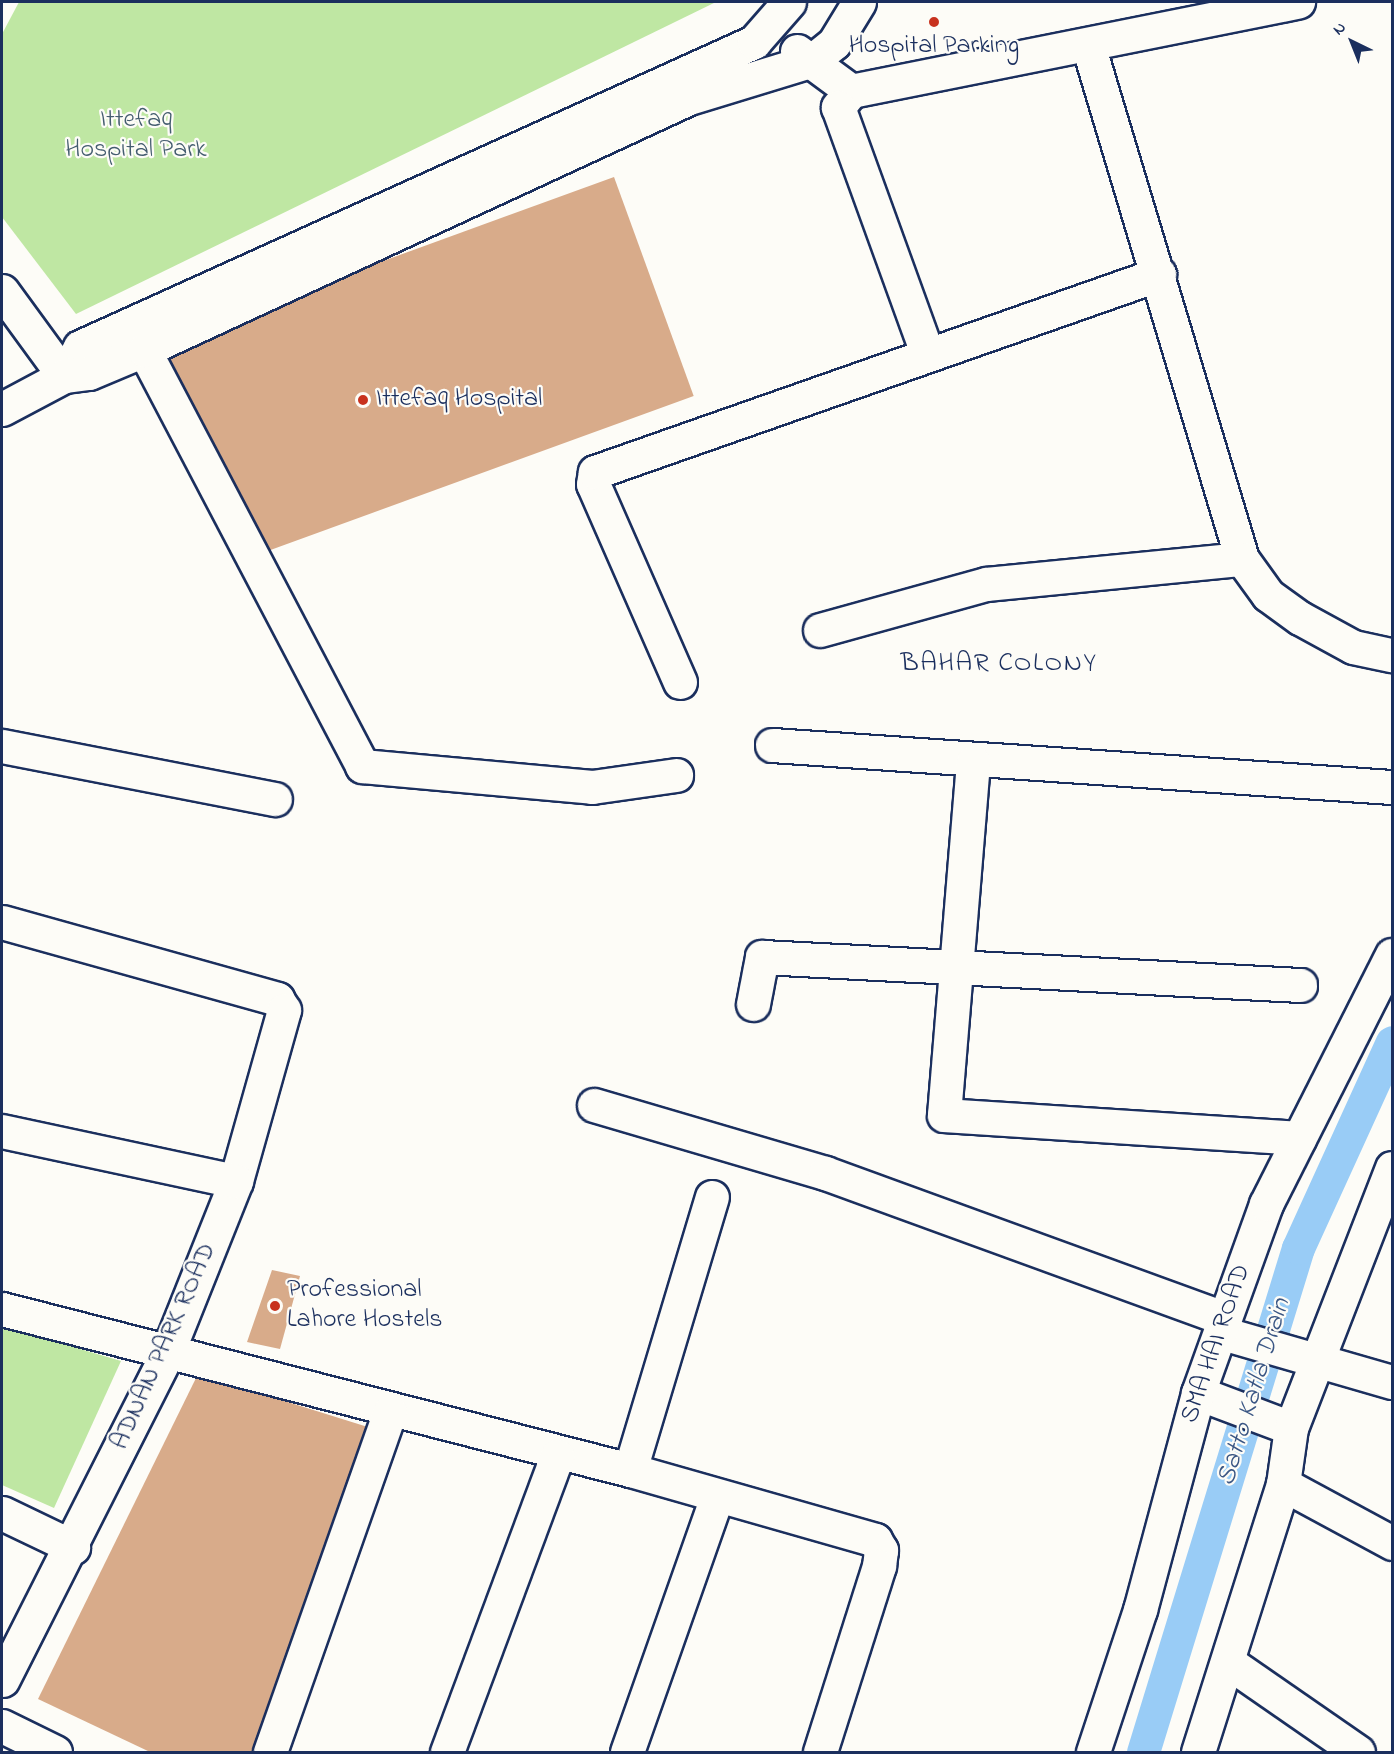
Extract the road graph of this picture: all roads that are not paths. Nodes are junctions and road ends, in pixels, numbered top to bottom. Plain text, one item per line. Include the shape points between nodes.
1 (789, 2) edge
2 (859, 2) edge
3 (1298, 2) edge
4 (767, 33) junction
5 (1088, 45) junction
6 (813, 60) junction
7 (851, 91) junction
8 (1159, 274) junction
9 (2, 291) edge
10 (144, 350) junction
11 (927, 354) junction
12 (64, 375) junction
13 (2, 409) edge
14 (1242, 559) junction
15 (820, 630) dead end
16 (1392, 655) edge
17 (680, 682) dead end
18 (772, 745) dead end
19 (2, 746) edge
20 (973, 762) junction
21 (676, 775) dead end
22 (1392, 787) edge
23 (275, 799) dead end
24 (2, 922) edge
25 (1392, 954) edge
26 (954, 967) junction
27 (1300, 985) dead end
28 (753, 1004) dead end
29 (594, 1105) dead end
30 (2, 1131) edge
31 (1299, 1138) junction
32 (236, 1181) junction
33 (1388, 1187) edge
34 (712, 1197) dead end
35 (2, 1309) edge
36 (1227, 1330) junction
37 (1304, 1355) junction
38 (166, 1356) junction
39 (1392, 1382) edge
40 (1208, 1397) junction
41 (390, 1411) junction
42 (1277, 1423) junction
43 (557, 1456) junction
44 (630, 1470) junction
45 (1283, 1484) junction
46 (717, 1496) junction
47 (2, 1513) edge
48 (1392, 1543) edge
49 (73, 1547) junction
50 (1228, 1662) junction
51 (2, 1680) edge
52 (2, 1726) edge
53 (55, 1752) edge
54 (270, 1752) edge
55 (447, 1752) edge
56 (627, 1752) edge
57 (819, 1752) edge
58 (1093, 1752) edge
59 (1198, 1752) edge
60 (1358, 1752) edge

1 - 4 street
2 - 6 street via 834,43
3 - 5 street
4 - 6 street
4 - 12 street via 80,347
5 - 7 street
5 - 8 street
6 - 7 street
6 - 10 street via 689,98
7 - 11 street via 838,107
8 - 11 street
8 - 14 street
9 - 12 street
10 - 12 street via 89,373
10 - 21 street via 362,766 592,788
11 - 17 street via 595,472 594,484
12 - 13 street
14 - 15 street via 986,584
14 - 16 street via 1268,595 1300,618 1353,647
18 - 20 street
19 - 23 street
20 - 22 street
20 - 26 street
24 - 32 street, ADNAN PARK ROAD via 277,999 284,1010 282,1022
25 - 31 street, SMA HAI ROAD
26 - 27 street
26 - 28 street via 762,957
26 - 31 street via 941,1108 952,1119
29 - 36 street via 825,1173
30 - 32 street
31 - 36 street, SMA HAI ROAD via 1266,1204
32 - 38 street, ADNAN PARK ROAD
33 - 37 street
34 - 44 street
35 - 38 street
36 - 37 street
36 - 40 street, SMA HAI ROAD
37 - 39 street
37 - 42 street
38 - 41 street
38 - 49 street, ADNAN PARK ROAD
40 - 42 street
40 - 58 street, SMA HAI ROAD
41 - 43 street
41 - 54 street
42 - 45 street
43 - 44 street
43 - 55 street
44 - 46 street
45 - 48 street
45 - 50 street
46 - 56 street
46 - 57 street via 864,1534 881,1550
47 - 49 street
49 - 51 street, ADNAN PARK ROAD
50 - 59 street
50 - 60 street
52 - 53 street

